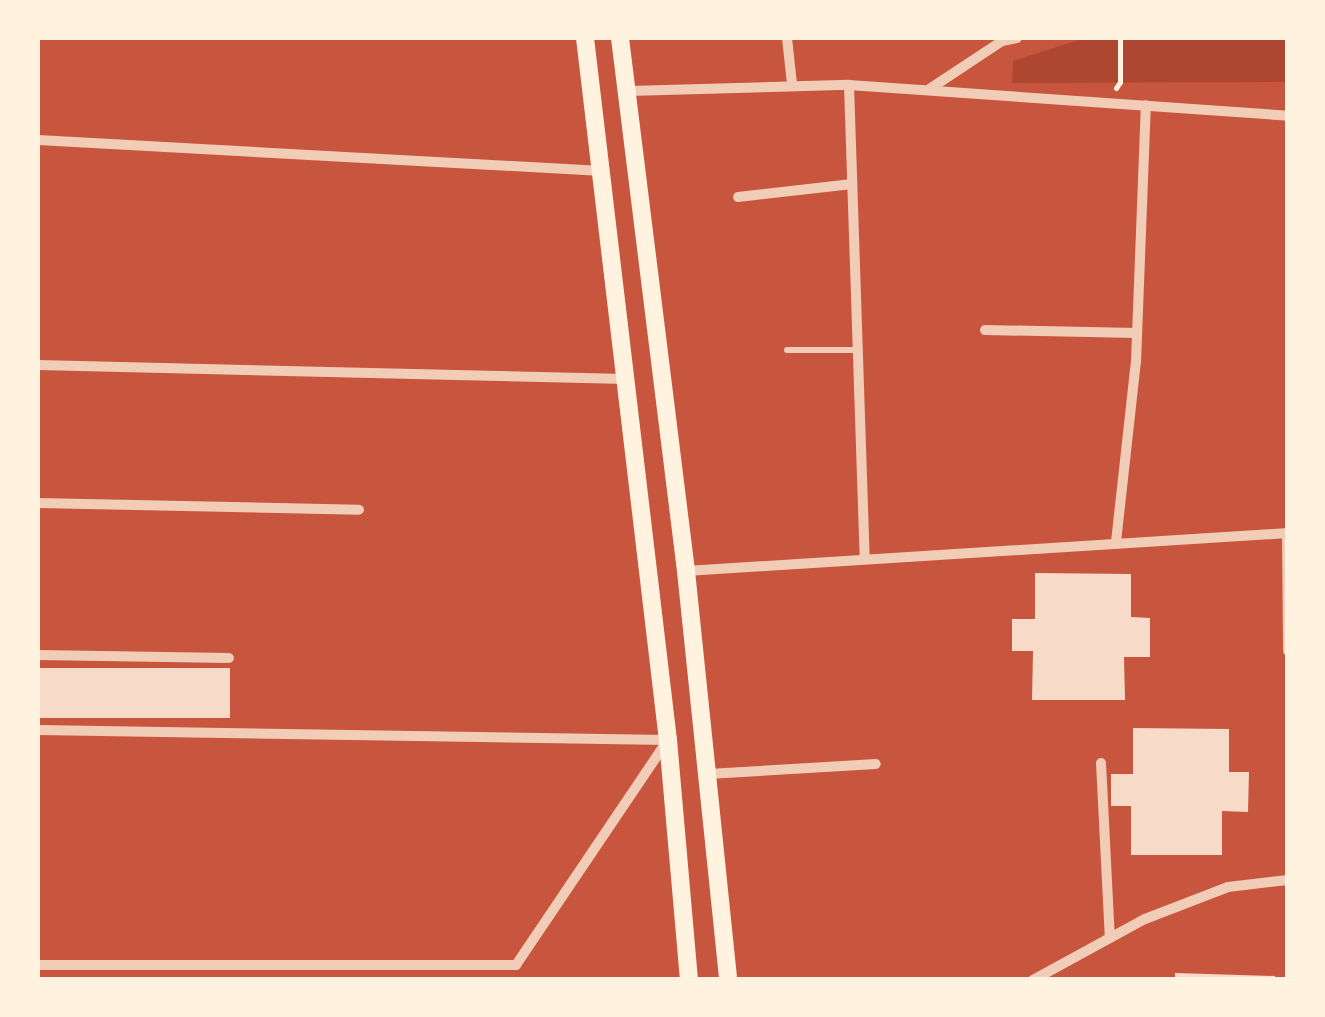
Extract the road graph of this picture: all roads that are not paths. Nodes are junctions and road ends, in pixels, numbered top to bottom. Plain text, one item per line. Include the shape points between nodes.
1 (585, 38) edge
2 (620, 38) edge
3 (787, 38) edge
4 (1017, 38) edge
5 (792, 84) junction
6 (849, 85) junction
7 (927, 90) junction
8 (629, 91) junction
9 (1146, 105) junction
10 (1288, 116) edge
11 (38, 140) edge
12 (602, 171) junction
13 (852, 184) junction
14 (738, 197) dead end
15 (984, 330) dead end
16 (1137, 333) junction
17 (787, 350) dead end
18 (858, 350) junction
19 (38, 364) edge
20 (627, 378) junction
21 (38, 503) edge
22 (359, 510) dead end
23 (1287, 533) edge
24 (1116, 542) junction
25 (864, 559) junction
26 (686, 571) junction
27 (1288, 651) edge
28 (38, 655) edge
29 (229, 658) dead end
30 (38, 730) edge
31 (668, 740) junction
32 (1101, 763) dead end
33 (876, 764) dead end
34 (708, 774) junction
35 (1288, 880) edge
36 (1110, 938) junction
37 (38, 965) edge
38 (516, 965) junction
39 (508, 980) edge
40 (689, 980) edge
41 (728, 980) edge
42 (1033, 980) edge

1 - 12 main road
2 - 8 main road
3 - 5 street
4 - 7 street
5 - 6 street
5 - 8 street
6 - 7 street
6 - 13 street
7 - 9 street
8 - 26 main road
9 - 10 street
9 - 16 street
11 - 12 street
12 - 20 main road
13 - 14 street
13 - 18 street
15 - 16 street
16 - 24 street
17 - 18 lane
18 - 25 street
19 - 20 street
20 - 31 main road
21 - 22 street
23 - 24 street
23 - 27 street
24 - 25 street
25 - 26 street
26 - 34 main road
28 - 29 street
30 - 31 street
31 - 38 street
31 - 40 main road
32 - 36 street
33 - 34 street
34 - 41 main road
35 - 36 street via 1228,887
36 - 42 street
37 - 38 street
38 - 39 street

